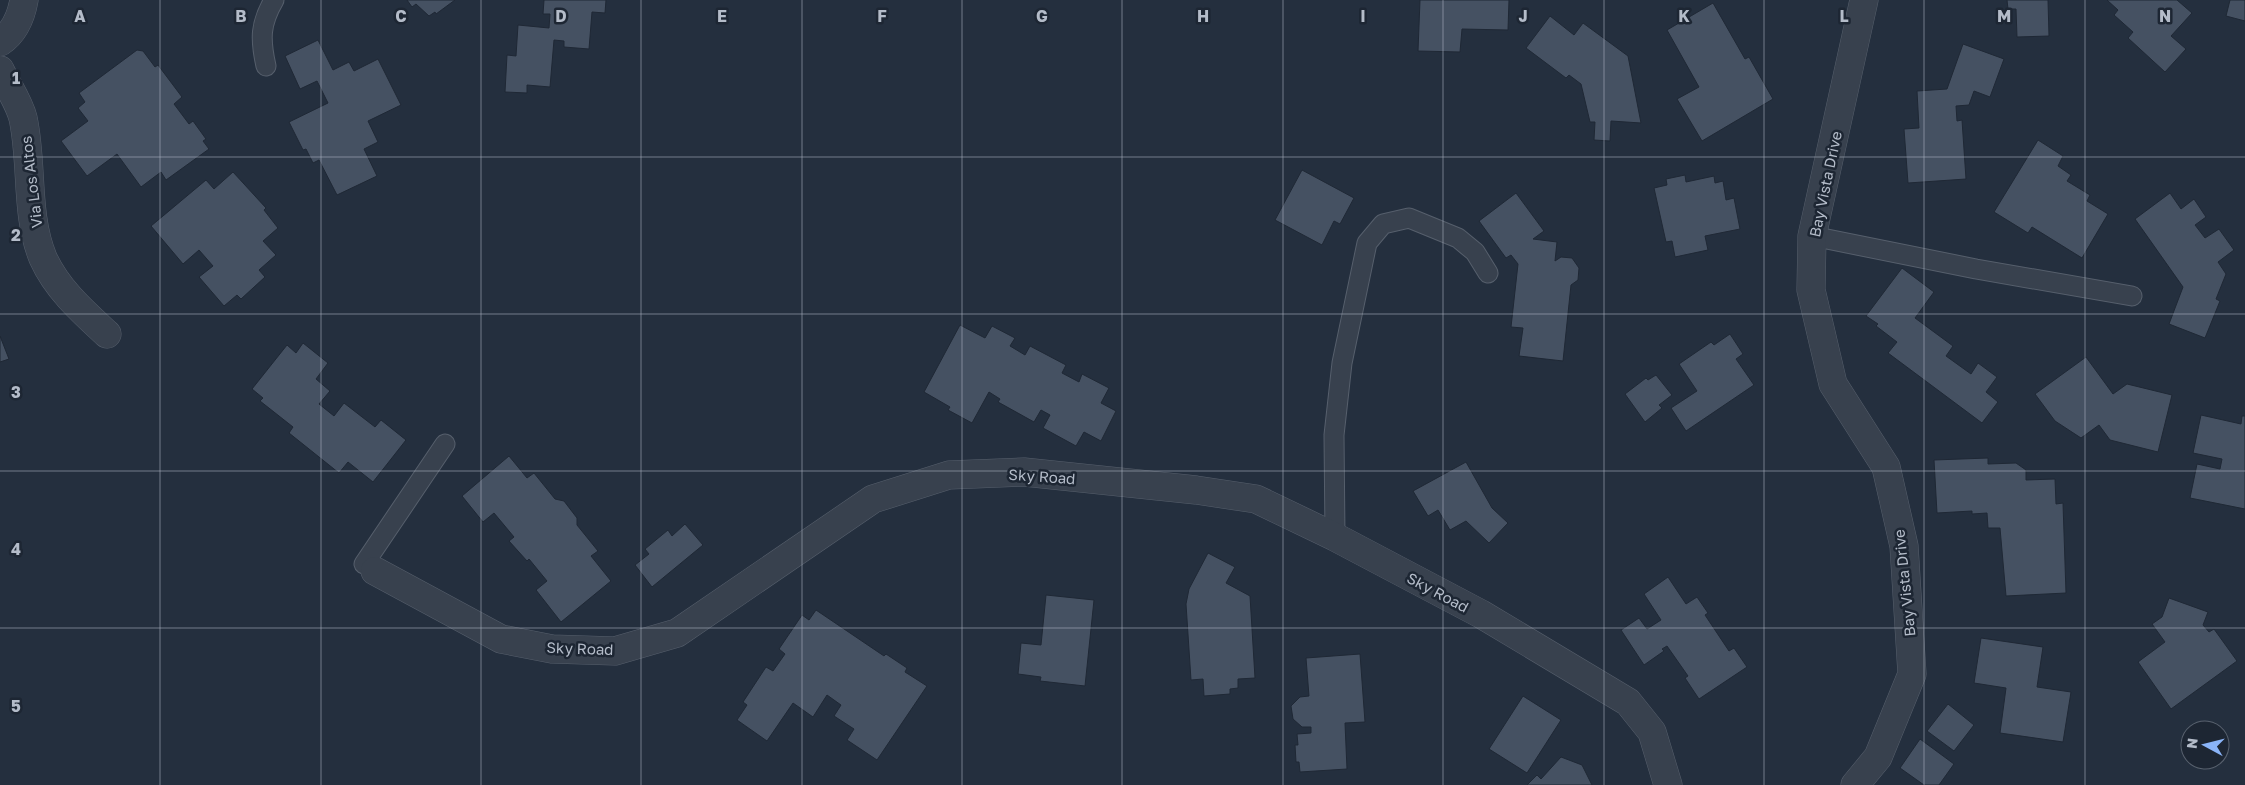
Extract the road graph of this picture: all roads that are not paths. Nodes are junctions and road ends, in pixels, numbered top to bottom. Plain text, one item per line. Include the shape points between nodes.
1 (24, 0) edge
2 (274, 0) edge
3 (1864, 0) edge
4 (0, 42) edge
5 (266, 66) dead end
6 (0, 70) edge
7 (1812, 236) junction
8 (1488, 273) dead end
9 (2132, 296) dead end
10 (107, 334) dead end
11 (445, 444) dead end
12 (1335, 537) junction
13 (370, 568) joint
14 (1668, 785) edge
15 (1855, 785) edge

1 - 4 street via 21,17
2 - 5 lane via 265,16 262,34
3 - 7 street, Bay Vista Drive
6 - 10 street, Via Los Altos via 22,116 30,162 32,216 43,257 59,287
7 - 9 lane
7 - 15 street, Bay Vista Drive via 1811,290 1833,384 1886,466 1904,546 1912,674 1878,757
8 - 12 lane via 1475,252 1458,238 1409,218 1383,224 1367,244 1341,372 1334,435
11 - 13 lane
12 - 13 street, Sky Road via 1256,499 1024,472 949,475 873,499 677,633 615,651 552,649 501,639
12 - 14 street, Sky Road via 1481,614 1628,702 1652,732

